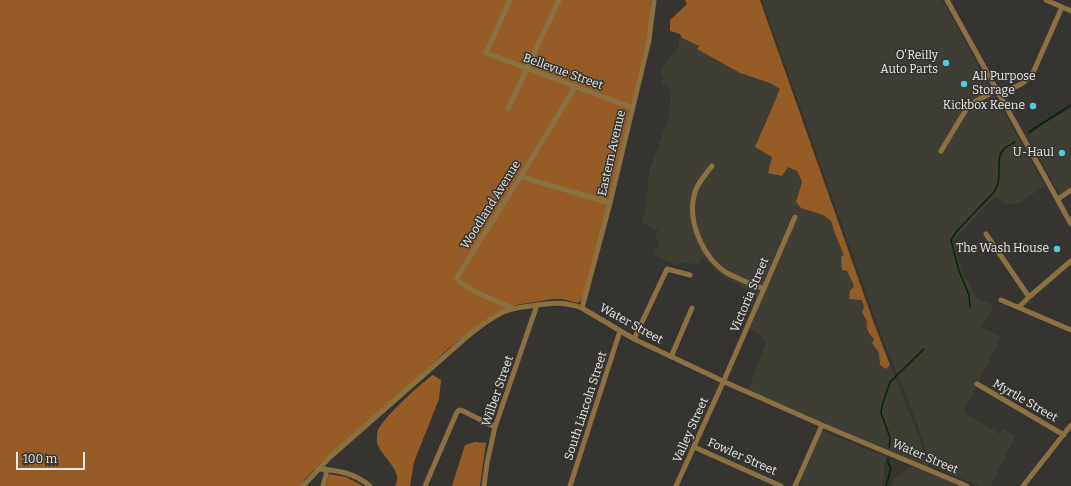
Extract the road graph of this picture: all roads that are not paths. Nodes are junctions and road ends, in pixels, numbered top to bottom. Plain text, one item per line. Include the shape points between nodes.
1 (510, 0) edge
2 (559, 0) edge
3 (654, 0) edge
4 (947, 0) edge
5 (1046, 0) edge
6 (1062, 7) junction
7 (1071, 11) edge
8 (526, 69) junction
9 (575, 87) junction
10 (998, 92) junction
11 (633, 108) junction
12 (508, 109) dead end
13 (941, 151) dead end
14 (712, 166) dead end
15 (521, 176) junction
16 (1071, 190) edge
17 (1058, 199) junction
18 (610, 203) junction
19 (794, 217) dead end
20 (1071, 224) edge
21 (986, 234) dead end
22 (1071, 261) edge
23 (690, 275) dead end
24 (764, 289) junction
25 (1029, 297) junction
26 (1001, 300) dead end
27 (537, 305) junction
28 (1019, 307) junction
29 (513, 308) junction
30 (582, 308) junction
31 (692, 308) dead end
32 (1071, 330) edge
33 (620, 331) junction
34 (634, 339) junction
35 (671, 357) junction
36 (723, 381) junction
37 (977, 384) dead end
38 (822, 425) junction
39 (1071, 425) edge
40 (495, 427) junction
41 (1064, 435) junction
42 (694, 447) junction
43 (318, 469) junction
44 (326, 469) junction
45 (303, 486) edge
46 (323, 486) edge
47 (370, 486) edge
48 (425, 486) edge
49 (484, 486) edge
50 (570, 486) edge
51 (676, 486) edge
52 (781, 486) edge
53 (795, 486) edge
54 (967, 486) edge
55 (1023, 486) edge

1 - 8 street, Bellevue Street via 486,53
2 - 8 street
3 - 11 street, Eastern Avenue via 649,40
4 - 10 street
5 - 6 street
6 - 7 street
6 - 10 street via 1032,75 1023,83
8 - 9 street, Bellevue Street
8 - 12 street
9 - 11 street, Bellevue Street
9 - 15 street, Woodland Avenue
10 - 13 street via 967,108
10 - 17 street
11 - 18 street, Eastern Avenue
14 - 24 street via 698,185 693,200 693,221 698,235 716,264 727,272
15 - 18 street
15 - 29 street, Woodland Avenue via 457,279 473,290
16 - 17 street
17 - 20 street
18 - 30 street, Eastern Avenue
19 - 24 street, Victoria Street
21 - 25 street
22 - 25 street
23 - 34 street via 667,268
24 - 36 street, Victoria Street
25 - 28 street
26 - 28 street
27 - 29 street, Water Street
27 - 30 street, Water Street via 560,302
27 - 40 street, Wilber Street
28 - 32 street
29 - 43 street, Water Street via 495,316 469,335
30 - 33 street, Water Street
31 - 35 street
33 - 34 street, Water Street
33 - 50 street, South Lincoln Street
34 - 35 street, Water Street
35 - 36 street, Water Street
36 - 38 street, Water Street
36 - 42 street, Valley Street
37 - 41 street, Myrtle Street
38 - 53 street
38 - 54 street, Water Street
39 - 41 street
40 - 48 street via 459,410
40 - 49 street, Wilber Street
41 - 55 street
42 - 51 street, Valley Street
42 - 52 street, Fowler Street
43 - 44 street
43 - 45 street, Water Street
44 - 46 street
44 - 47 street via 354,475

